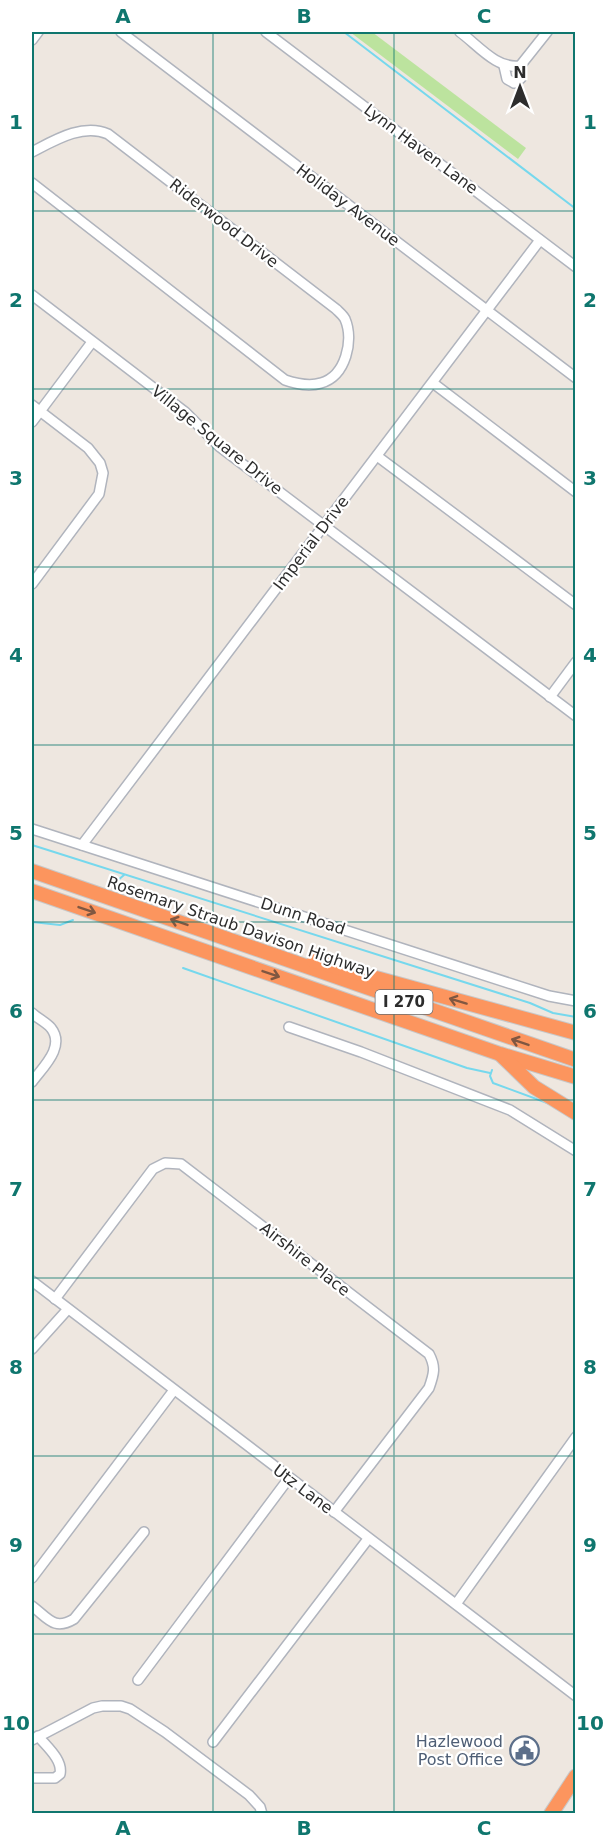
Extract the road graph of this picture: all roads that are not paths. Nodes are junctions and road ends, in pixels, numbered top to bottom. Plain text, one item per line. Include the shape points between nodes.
1 (38, 32) edge
2 (121, 32) edge
3 (266, 32) edge
4 (460, 32) edge
5 (547, 32) edge
6 (32, 40) edge
7 (504, 66) junction
8 (520, 66) junction
9 (32, 152) edge
10 (32, 183) edge
11 (540, 240) junction
12 (576, 267) edge
13 (32, 295) edge
14 (487, 311) junction
15 (92, 342) junction
16 (576, 378) edge
17 (433, 383) junction
18 (32, 405) edge
19 (40, 412) junction
20 (32, 422) edge
21 (377, 456) junction
22 (576, 492) edge
23 (325, 525) junction
24 (32, 584) edge
25 (576, 605) edge
26 (576, 662) edge
27 (550, 697) junction
28 (576, 716) edge
29 (32, 829) edge
30 (82, 845) junction
31 (32, 871) edge
32 (32, 891) edge
33 (234, 941) junction
34 (576, 1001) edge
35 (32, 1013) edge
36 (289, 1027) dead end
37 (576, 1033) edge
38 (500, 1054) junction
39 (576, 1060) edge
40 (576, 1077) edge
41 (32, 1082) edge
42 (576, 1113) edge
43 (576, 1151) edge
44 (32, 1281) edge
45 (55, 1299) junction
46 (68, 1309) junction
47 (32, 1349) edge
48 (174, 1390) junction
49 (576, 1437) edge
50 (289, 1478) junction
51 (334, 1512) junction
52 (144, 1532) dead end
53 (368, 1539) junction
54 (32, 1578) edge
55 (456, 1604) junction
56 (32, 1606) edge
57 (138, 1680) dead end
58 (576, 1695) edge
59 (35, 1738) edge
60 (213, 1742) dead end
61 (576, 1776) edge
62 (32, 1778) edge
63 (262, 1814) edge
64 (551, 1814) edge

1 - 6 street
2 - 14 street, Holiday Avenue
3 - 11 street, Lynn Haven Lane
4 - 7 street
5 - 8 street
7 - 8 street
7 - 8 street via 507,79 514,83 521,78
9 - 10 street, Riderwood Drive via 79,131 90,129 108,134 326,300 344,318 349,341 341,366 324,383 297,384 285,380
11 - 12 street, Lynn Haven Lane
11 - 14 street, Imperial Drive
13 - 15 street, Village Square Drive
14 - 16 street, Holiday Avenue
14 - 17 street, Imperial Drive
15 - 19 street
15 - 23 street, Village Square Drive via 185,412 220,447
17 - 21 street, Imperial Drive
17 - 22 street
18 - 19 street
19 - 20 street
19 - 24 street via 96,456 102,483 92,505
21 - 23 street, Imperial Drive
21 - 25 street
23 - 27 street, Village Square Drive
23 - 30 street, Imperial Drive
26 - 27 street
27 - 28 street, Village Square Drive
29 - 30 street, Dunn Road
30 - 34 street, Dunn Road via 549,996
33 -> 31 highway, Rosemary Straub Davison Highway / I 270
32 -> 38 highway, Rosemary Straub Davison Highway / I 270
37 -> 33 highway
39 -> 33 highway, Rosemary Straub Davison Highway / I 270
35 - 41 street via 50,1028 56,1045
36 - 43 street via 510,1110
38 - 40 highway, Rosemary Straub Davison Highway / I 270
38 - 42 highway via 534,1087
44 - 45 street, Utz Lane
45 - 46 street, Utz Lane
45 - 51 street, Airshire Place via 153,1169 165,1163 181,1164 429,1354 434,1363 429,1388
46 - 47 street
46 - 48 street, Utz Lane
48 - 50 street, Utz Lane
48 - 54 street
49 - 55 street
50 - 51 street, Utz Lane
50 - 57 street
51 - 53 street, Utz Lane
52 - 56 street via 74,1619 63,1625 55,1624
53 - 55 street, Utz Lane
53 - 60 street
55 - 58 street, Utz Lane
59 - 62 street via 62,1767 55,1778
59 - 63 street via 93,1708 111,1705 130,1709 249,1795
61 - 64 highway

